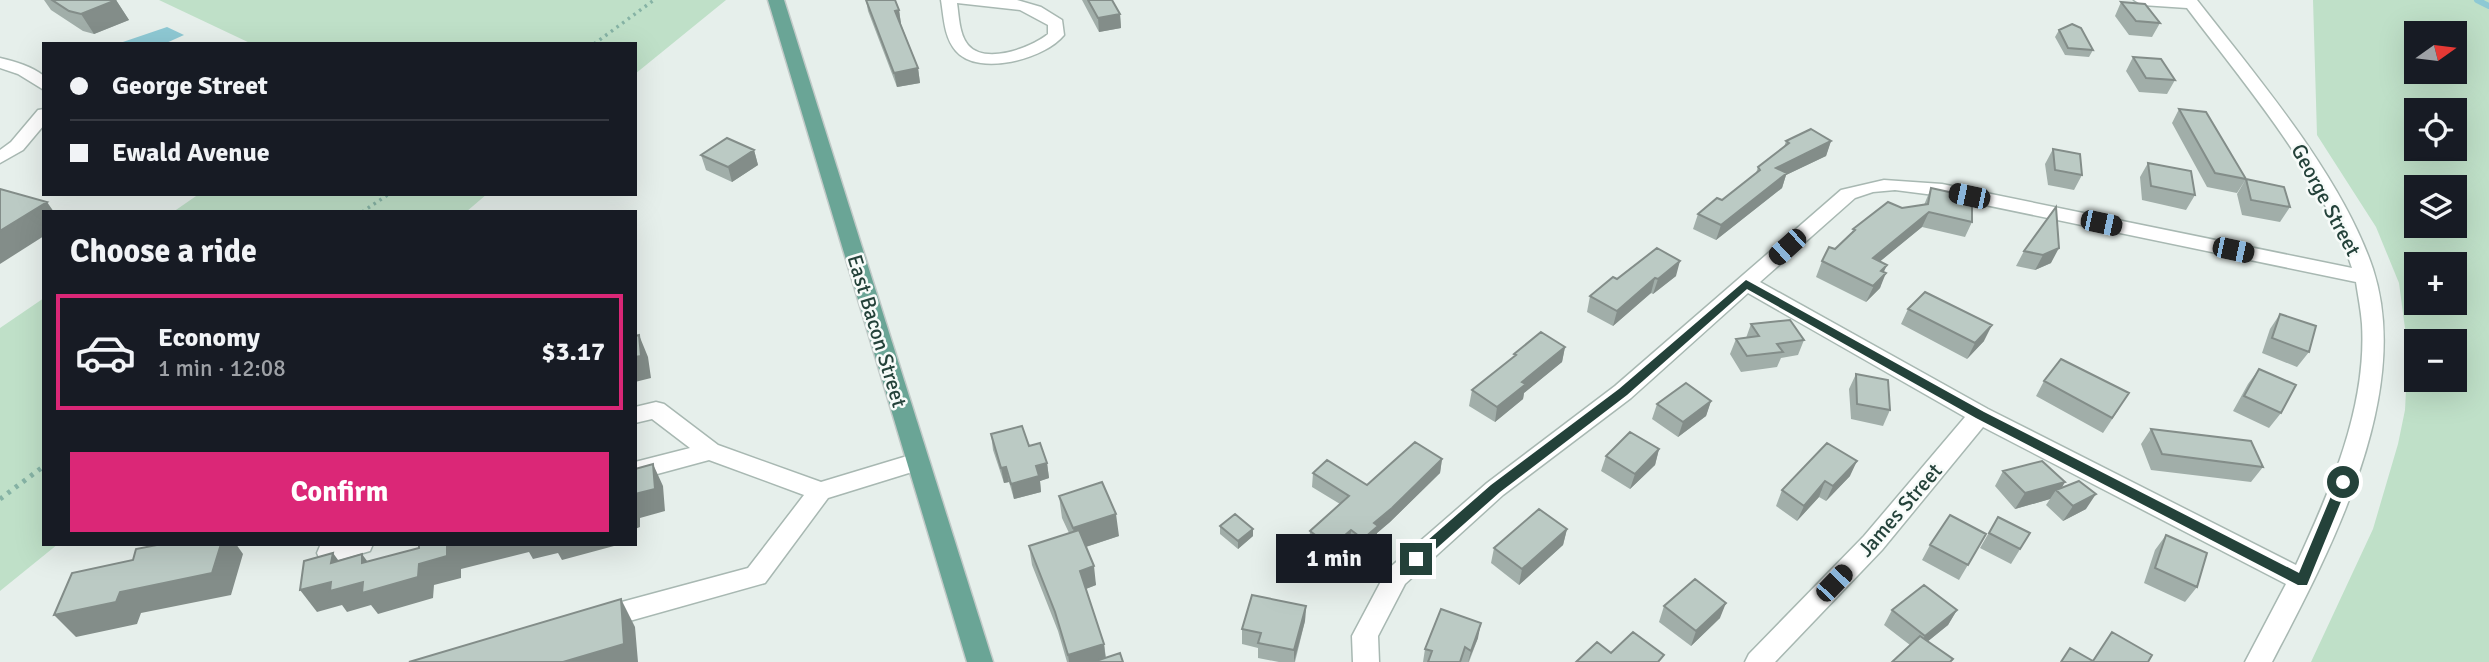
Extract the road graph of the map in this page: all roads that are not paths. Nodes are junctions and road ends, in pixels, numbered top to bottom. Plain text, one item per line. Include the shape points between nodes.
1 (948, 0) edge
2 (963, 0) edge
3 (2143, 0) edge
4 (781, 1) edge
5 (2191, 2) edge
6 (0, 63) edge
7 (42, 83) edge
8 (42, 116) edge
9 (0, 158) edge
10 (2365, 277) junction
11 (1746, 284) junction
12 (637, 415) edge
13 (1980, 415) junction
14 (710, 451) junction
15 (917, 462) junction
16 (637, 470) edge
17 (820, 491) junction
18 (354, 546) edge
19 (329, 553) edge
20 (2302, 581) junction
21 (572, 626) edge
22 (980, 662) edge
23 (1366, 662) edge
24 (1758, 662) edge
25 (2258, 662) edge

1 - 2 street via 958,43 966,54 986,58 1020,54 1041,48 1056,35 1056,23 1043,11
3 - 5 street
4 - 15 main road, East Bacon Street
5 - 10 street, George Street via 2287,126 2315,170
6 - 7 street via 21,67
8 - 9 street
10 - 11 street via 1942,190 1872,184 1848,194
10 - 20 street, George Street via 2372,331 2367,399 2353,458
11 - 13 street
11 - 23 street via 1623,392 1495,489 1396,577 1365,636
12 - 14 street via 656,410
13 - 20 street
13 - 24 street, James Street via 1873,543
14 - 16 street
14 - 17 street
15 - 17 street
15 - 22 main road, East Bacon Street
17 - 21 street via 756,576
18 - 19 street
20 - 25 street, George Street

